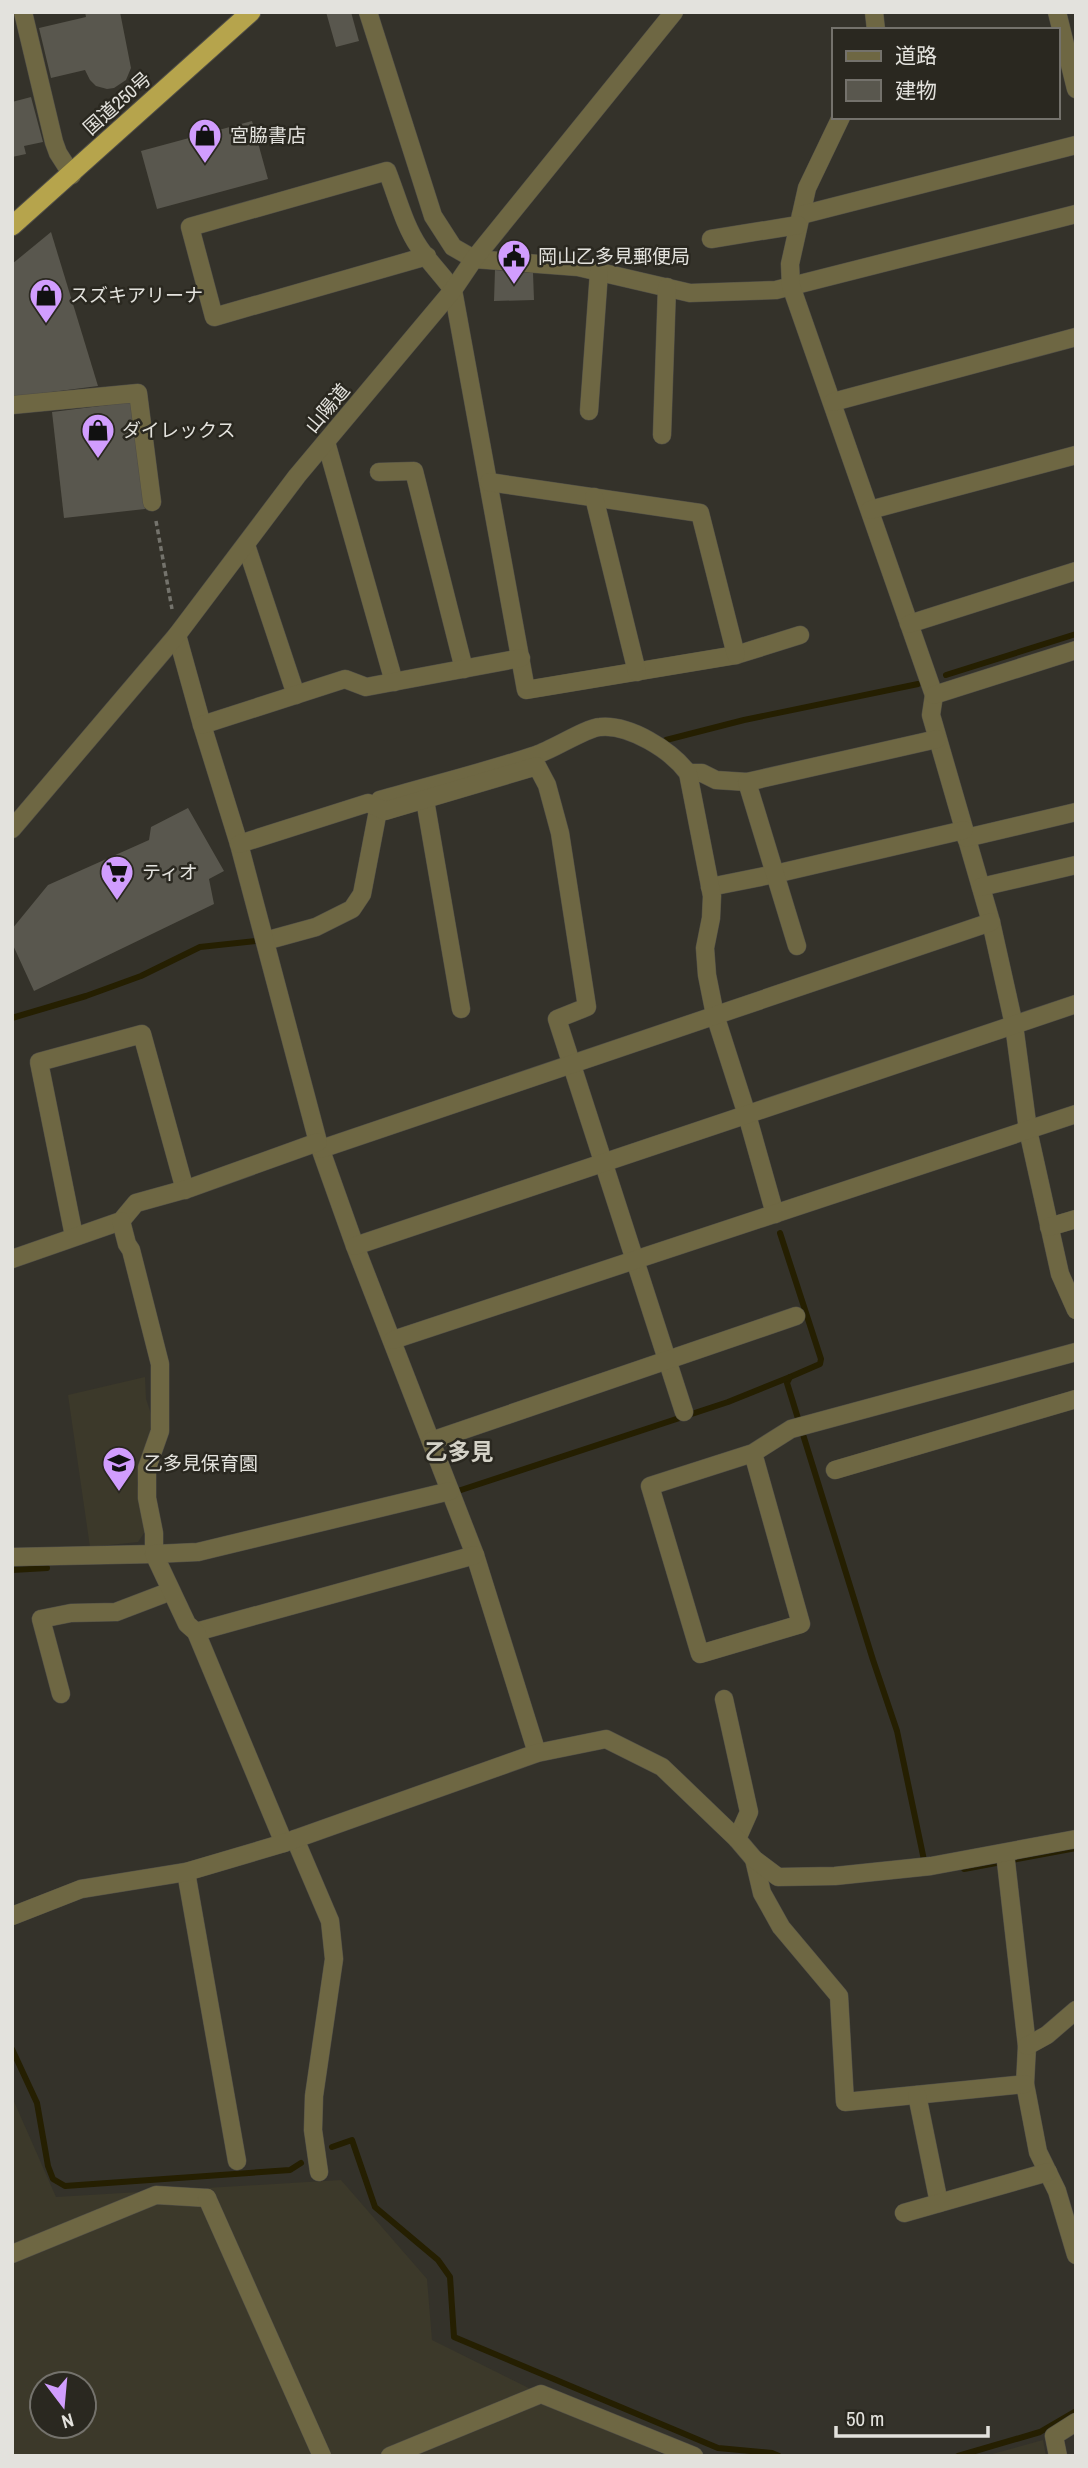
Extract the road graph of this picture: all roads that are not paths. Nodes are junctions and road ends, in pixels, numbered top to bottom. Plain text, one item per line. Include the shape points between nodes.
1 (23, 12) edge
2 (251, 12) edge
3 (369, 12) edge
4 (674, 12) edge
5 (1060, 34) edge
6 (1076, 89) edge
7 (840, 119) edge
8 (1076, 145) edge
9 (72, 175) junction
10 (1076, 214) edge
11 (800, 220) junction
12 (12, 226) edge
13 (711, 240) dead end
14 (427, 256) junction
15 (474, 259) junction
16 (599, 272) junction
17 (791, 286) junction
18 (667, 288) junction
19 (453, 290) junction
20 (1076, 337) edge
21 (833, 402) junction
22 (12, 405) edge
23 (589, 411) dead end
24 (662, 435) dead end
25 (326, 442) junction
26 (1076, 455) edge
27 (379, 472) dead end
28 (488, 482) junction
29 (594, 497) junction
30 (152, 502) road end
31 (870, 510) junction
32 (246, 545) junction
33 (1076, 572) edge
34 (909, 624) junction
35 (177, 635) junction
36 (800, 635) dead end
37 (1076, 650) edge
38 (736, 655) junction
39 (520, 658) junction
40 (464, 669) junction
41 (637, 672) junction
42 (394, 682) junction
43 (296, 695) junction
44 (934, 695) junction
45 (202, 724) junction
46 (937, 739) junction
47 (688, 773) junction
48 (747, 782) junction
49 (425, 800) junction
50 (377, 808) junction
51 (1076, 811) edge
52 (12, 830) edge
53 (965, 834) junction
54 (240, 844) junction
55 (1076, 865) edge
56 (775, 874) junction
57 (710, 887) junction
58 (981, 887) junction
59 (991, 922) junction
60 (265, 941) junction
61 (797, 946) dead end
62 (1076, 1004) edge
63 (461, 1009) dead end
64 (715, 1015) junction
65 (1014, 1025) junction
66 (570, 1065) junction
67 (1076, 1114) edge
68 (747, 1115) junction
69 (1028, 1130) junction
70 (319, 1145) junction
71 (603, 1163) junction
72 (185, 1190) junction
73 (775, 1214) junction
74 (1076, 1219) edge
75 (121, 1221) junction
76 (1049, 1227) junction
77 (74, 1236) junction
78 (355, 1246) junction
79 (12, 1259) edge
80 (635, 1260) junction
81 (1076, 1310) edge
82 (796, 1316) dead end
83 (393, 1340) junction
84 (1076, 1352) edge
85 (667, 1360) junction
86 (1076, 1399) edge
87 (684, 1412) dead end
88 (431, 1441) junction
89 (753, 1453) junction
90 (835, 1470) dead end
91 (450, 1491) junction
92 (154, 1554) junction
93 (475, 1555) junction
94 (12, 1557) edge
95 (171, 1591) junction
96 (196, 1632) junction
97 (61, 1694) dead end
98 (724, 1699) dead end
99 (537, 1753) junction
100 (737, 1839) junction
101 (1076, 1839) edge
102 (290, 1841) junction
103 (1006, 1858) junction
104 (754, 1859) junction
105 (186, 1872) junction
106 (12, 1916) edge
107 (1076, 2010) edge
108 (1027, 2046) junction
109 (1025, 2084) junction
110 (917, 2095) junction
111 (237, 2161) dead end
112 (319, 2172) dead end
113 (1048, 2172) junction
114 (939, 2203) junction
115 (904, 2213) dead end
116 (12, 2254) edge
117 (1076, 2255) edge
118 (1076, 2422) edge
119 (322, 2456) edge
120 (390, 2456) edge
121 (694, 2456) edge
122 (1058, 2456) edge

1 - 9 street via 54,142
2 - 9 highway, 国道250号
3 - 15 street via 433,216 453,247
4 - 15 street, 山陽道
5 - 6 street
7 - 11 street via 807,188
8 - 11 street
9 - 12 highway, 国道250号
10 - 17 street
11 - 13 street
11 - 17 street via 790,264
14 - 14 street via 419,248 387,171 190,227 214,317
14 - 19 street
15 - 16 street
15 - 19 street, 山陽道
16 - 18 street
16 - 23 street
17 - 18 street via 690,293
17 - 21 street
18 - 24 street
19 - 25 street, 山陽道
19 - 28 street
20 - 21 street
21 - 31 street
22 - 30 street via 138,393
25 - 32 street, 山陽道
25 - 42 street
26 - 31 street
27 - 40 street via 414,471
28 - 29 street
28 - 39 street
29 - 38 street via 700,513
29 - 41 street
31 - 34 street
32 - 35 street, 山陽道
32 - 43 street
33 - 34 street
34 - 44 street
35 - 45 street
35 - 52 street, 山陽道
36 - 38 street
37 - 44 street
38 - 41 street
39 - 40 street
39 - 41 street via 526,690
40 - 42 street
42 - 43 street via 366,687 345,679
43 - 45 street
44 - 46 street via 931,715
45 - 54 street
46 - 48 street
46 - 53 street
47 - 48 street
47 - 50 street via 664,749 632,732 599,727 539,754 380,800
47 - 57 street
48 - 56 street
49 - 50 street via 385,811
49 - 63 street
49 - 66 street via 537,766 561,833 587,1007 557,1019
50 - 54 street via 368,803
50 - 60 street via 362,894 352,909 316,927
51 - 53 street
53 - 56 street
53 - 58 street
54 - 60 street
55 - 58 street
56 - 57 street
56 - 61 street
57 - 64 street via 706,975
58 - 59 street
59 - 64 street
59 - 65 street
60 - 70 street
62 - 65 street
64 - 66 street
64 - 68 street
65 - 68 street
65 - 69 street
66 - 70 street
66 - 71 street
67 - 69 street
68 - 71 street
68 - 73 street
69 - 73 street
69 - 76 street
70 - 72 street
70 - 78 street
71 - 78 street
71 - 80 street
72 - 75 street via 136,1203
72 - 77 street via 142,1034 39,1062
73 - 80 street
74 - 76 street
75 - 77 street
75 - 92 street via 160,1364 160,1432 147,1468
76 - 81 street via 1060,1275
77 - 79 street
78 - 83 street
80 - 83 street
80 - 85 street
82 - 85 street
83 - 88 street
84 - 89 street via 791,1429
85 - 87 street
85 - 88 street
86 - 90 street
88 - 91 street
89 - 89 street via 650,1486 700,1654 801,1624
91 - 92 street via 198,1552
91 - 93 street
92 - 94 street
92 - 95 street
93 - 96 street
93 - 99 street
95 - 96 street via 187,1624
95 - 97 street via 116,1612 41,1619
96 - 102 street
98 - 100 street via 749,1812
99 - 100 street via 606,1739 662,1767
99 - 102 street
100 - 104 street
101 - 103 street
102 - 105 street
102 - 112 street via 330,1921 334,1959 314,2096
103 - 104 street via 835,1876 778,1877
103 - 108 street
104 - 110 street via 762,1893 781,1927 839,1996 845,2102
105 - 106 street via 81,1889
105 - 111 street
107 - 108 street
108 - 109 street
109 - 110 street
109 - 113 street via 1038,2152
110 - 114 street
113 - 114 street
113 - 117 street
114 - 115 street
116 - 119 street via 156,2195 207,2198
118 - 122 street via 1054,2437
120 - 121 street via 541,2394

